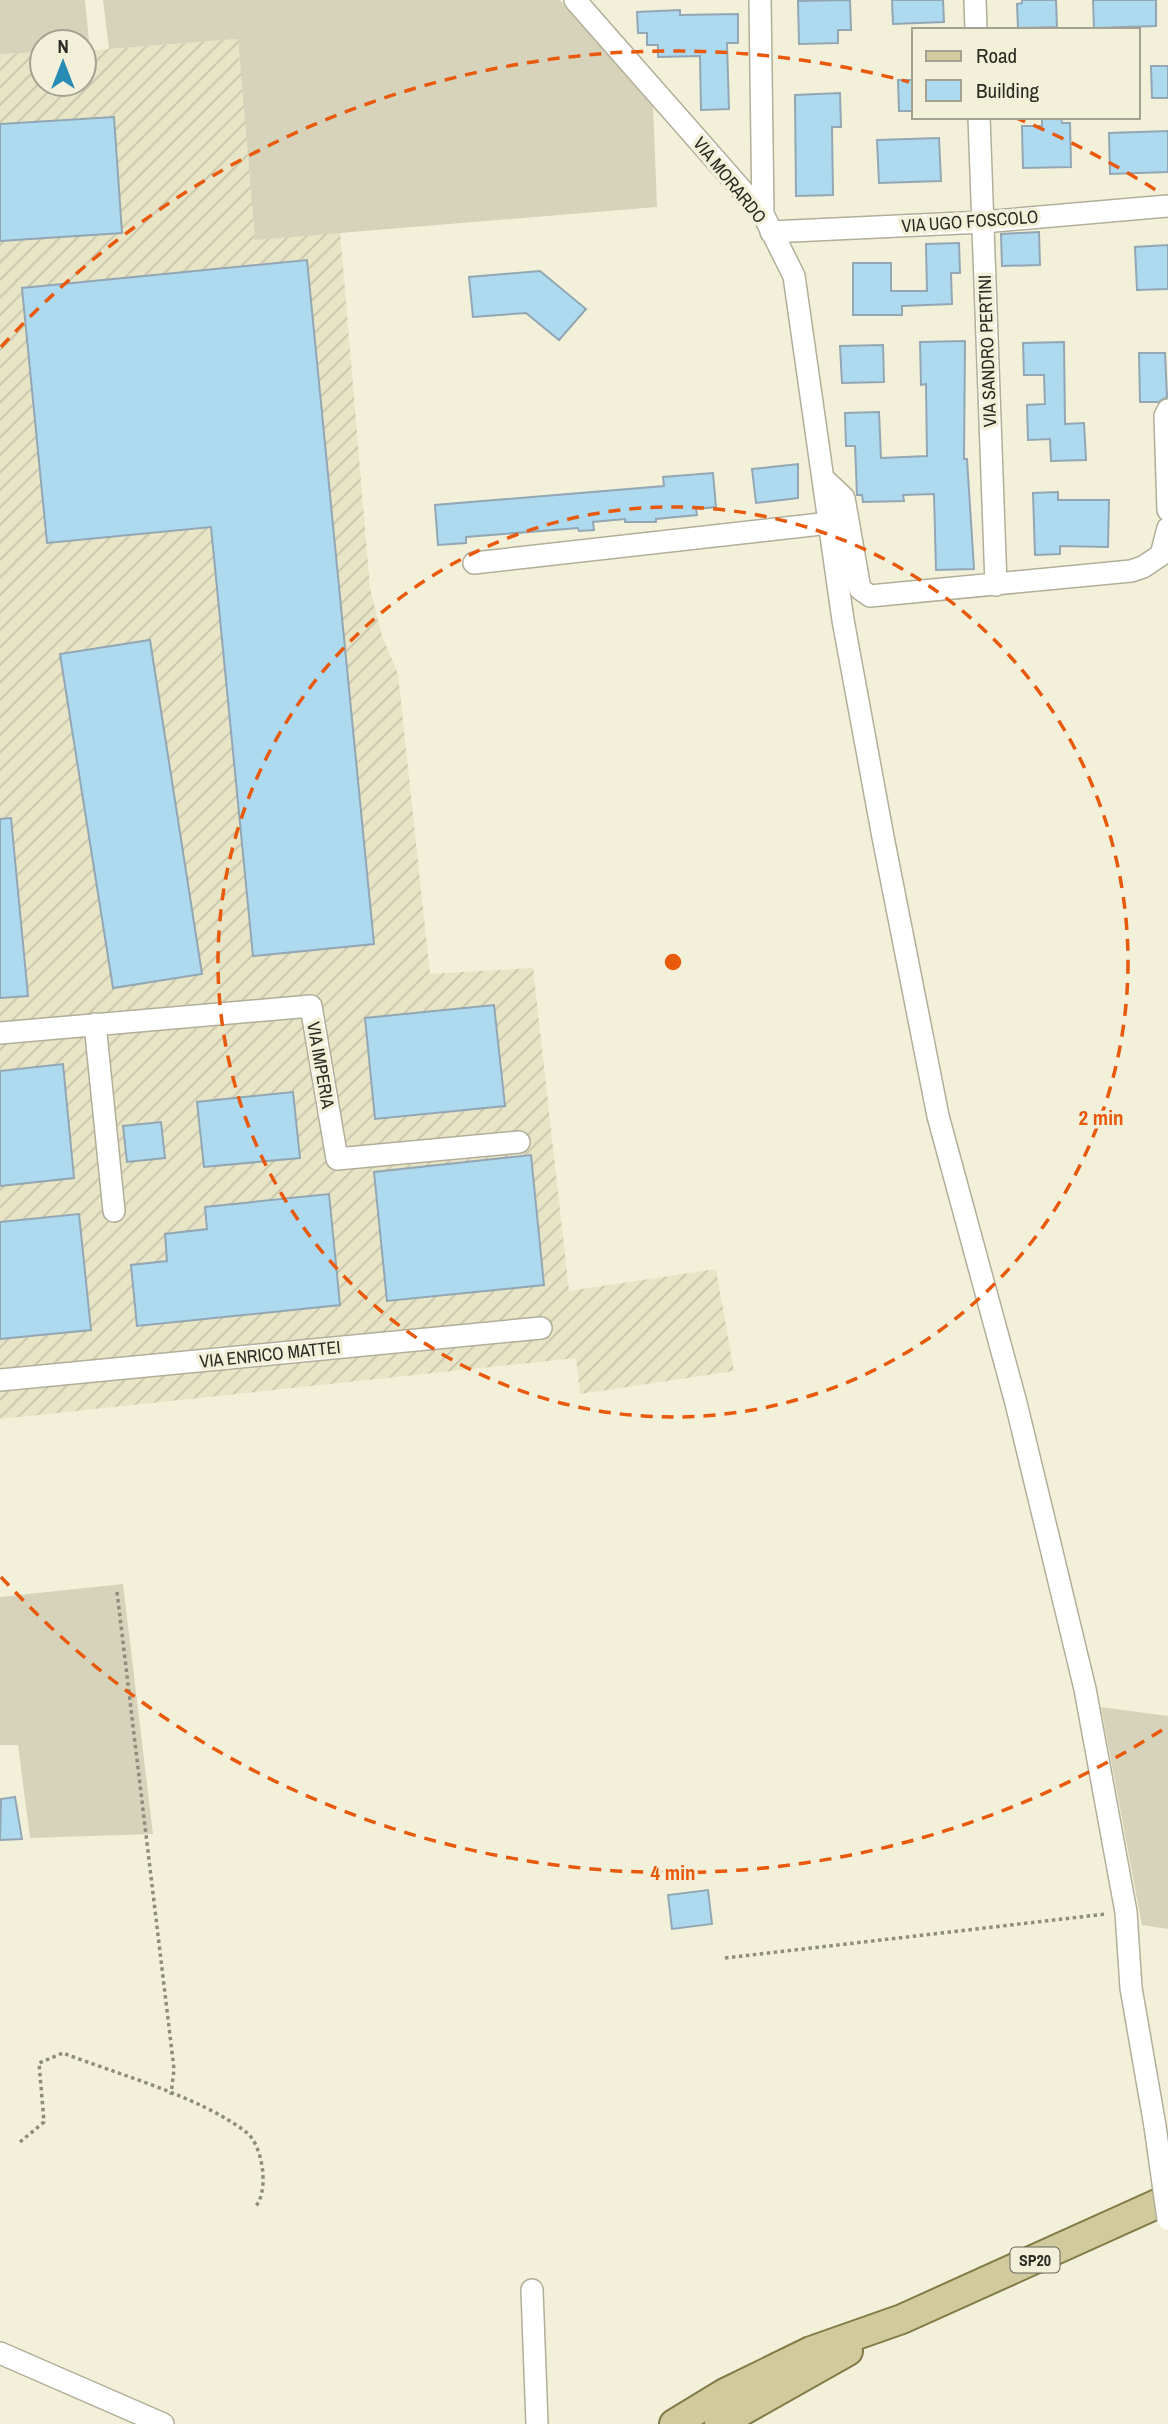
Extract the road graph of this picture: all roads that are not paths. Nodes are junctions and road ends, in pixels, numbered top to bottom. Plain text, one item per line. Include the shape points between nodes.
1 (575, 0) edge
2 (760, 0) edge
3 (975, 0) edge
4 (976, 28) edge
5 (979, 119) edge
6 (1168, 206) edge
7 (983, 222) junction
8 (767, 223) junction
9 (1168, 410) edge
10 (824, 479) junction
11 (1168, 510) edge
12 (830, 523) junction
13 (1168, 528) edge
14 (474, 563) dead end
15 (996, 585) junction
16 (95, 1024) junction
17 (0, 1033) edge
18 (519, 1142) dead end
19 (114, 1211) dead end
20 (541, 1328) dead end
21 (0, 1380) edge
22 (1168, 2199) edge
23 (1168, 2219) edge
24 (532, 2290) dead end
25 (902, 2319) junction
26 (0, 2353) edge
27 (163, 2424) edge
28 (537, 2424) edge
29 (674, 2424) edge
30 (719, 2424) edge

1 - 8 street, VIA MORARDO
2 - 8 street
3 - 4 street
5 - 7 street, VIA SANDRO PERTINI
6 - 7 street, VIA UGO FOSCOLO
7 - 8 street, VIA UGO FOSCOLO
7 - 15 street, VIA SANDRO PERTINI
8 - 10 street, VIA MORARDO via 794,276
9 - 11 street via 1164,416
10 - 12 street, VIA MORARDO
10 - 15 street via 844,498 860,589 870,596
12 - 14 street
12 - 23 street, VIA MORARDO, bridge via 845,634 938,1115 1017,1403 1086,1689 1126,1912 1131,1989
13 - 15 street via 1161,555 1143,567
16 - 17 street, VIA IMPERIA
16 - 18 street, VIA IMPERIA via 311,1006 337,1158
16 - 19 street
20 - 21 street, VIA ENRICO MATTEI
22 - 25 main road, SP20
24 - 28 street
25 - 29 main road, SP20 via 811,2351
25 - 30 main road, SP20
26 - 27 street

